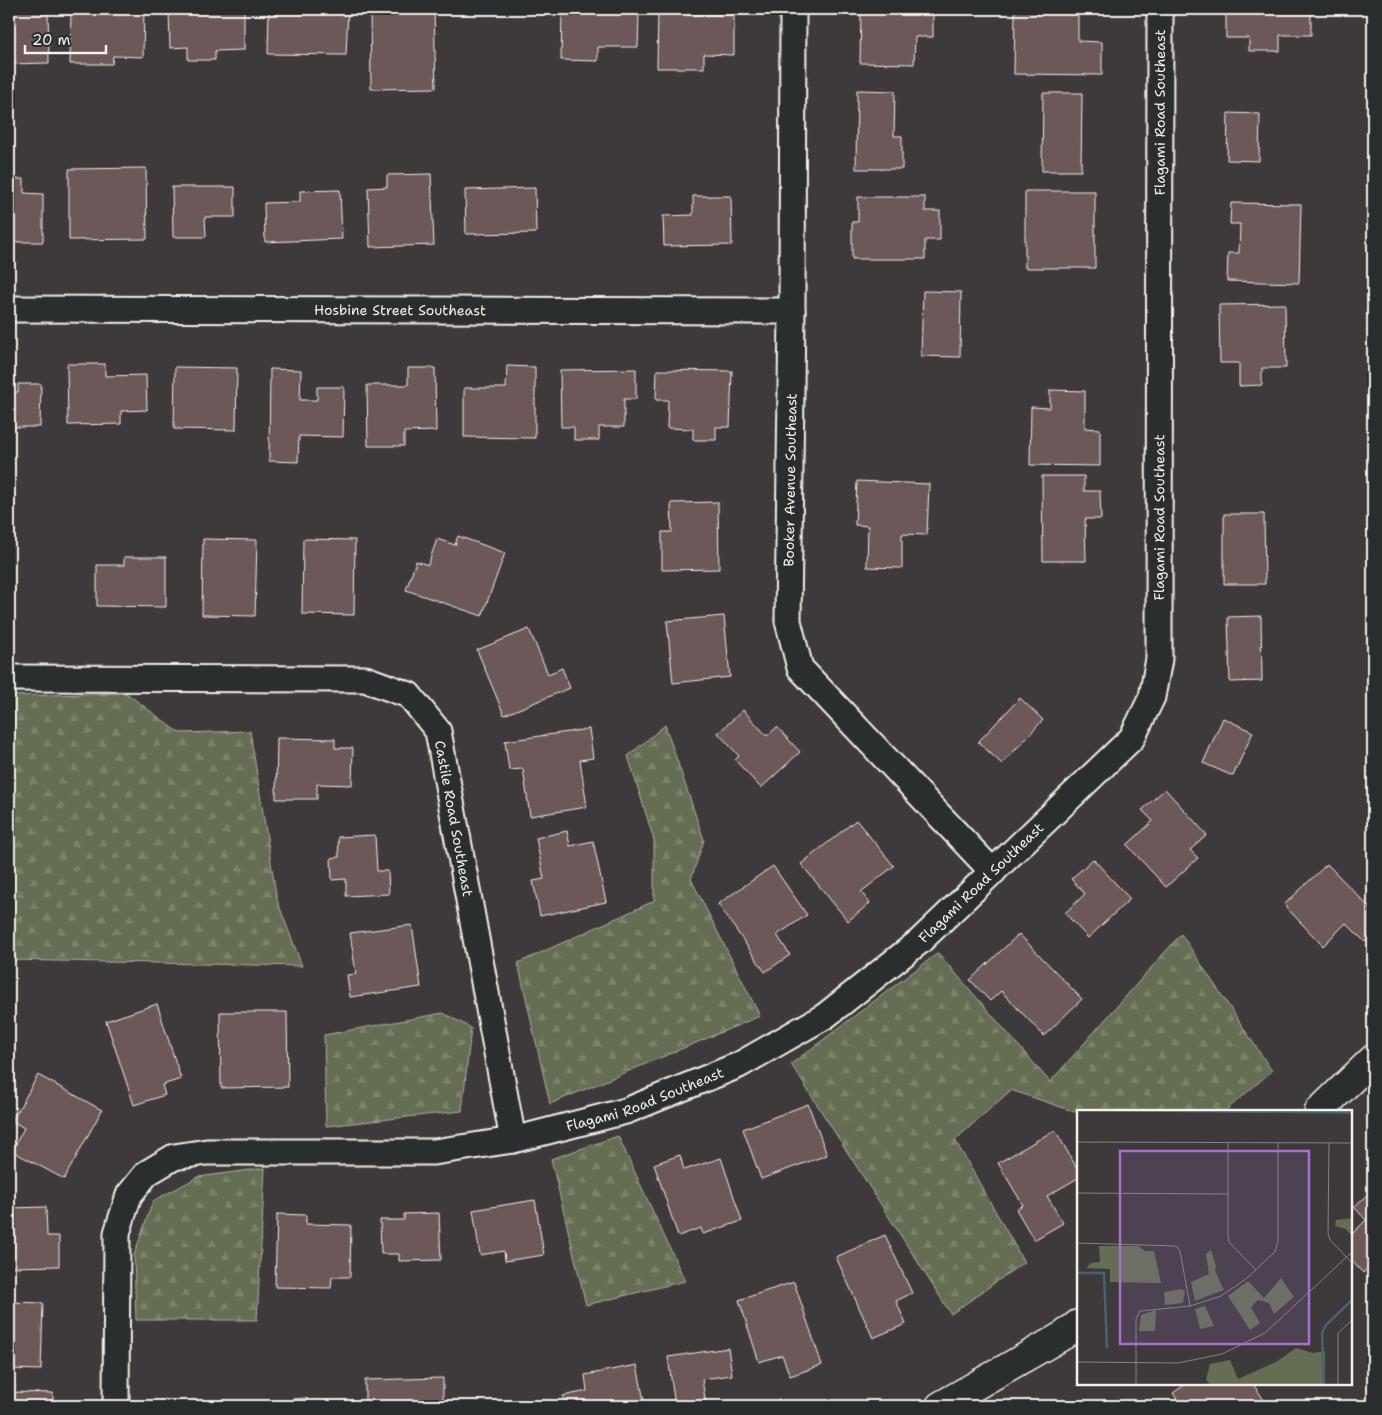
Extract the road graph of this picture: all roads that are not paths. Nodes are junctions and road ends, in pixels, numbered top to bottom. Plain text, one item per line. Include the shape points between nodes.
1 (793, 9) edge
2 (1160, 9) edge
3 (9, 309) edge
4 (792, 311) junction
5 (9, 678) edge
6 (993, 872) junction
7 (1373, 1058) edge
8 (1320, 1110) edge
9 (513, 1140) junction
10 (1077, 1325) edge
11 (116, 1406) edge
12 (940, 1406) edge

1 - 4 street, Booker Avenue Southeast
2 - 6 street, Flagami Road Southeast via 1159,659 1152,697 1132,738
3 - 4 street, Hosbine Street Southeast
4 - 6 street, Booker Avenue Southeast via 788,621 800,668
5 - 9 street, Castile Road Southeast via 365,679 409,695 438,730
6 - 9 street, Flagami Road Southeast via 920,941 824,1016 739,1065 626,1111
7 - 8 street
9 - 11 street, Flagami Road Southeast via 434,1152 207,1152 174,1157 148,1173 129,1195 117,1233
10 - 12 street

